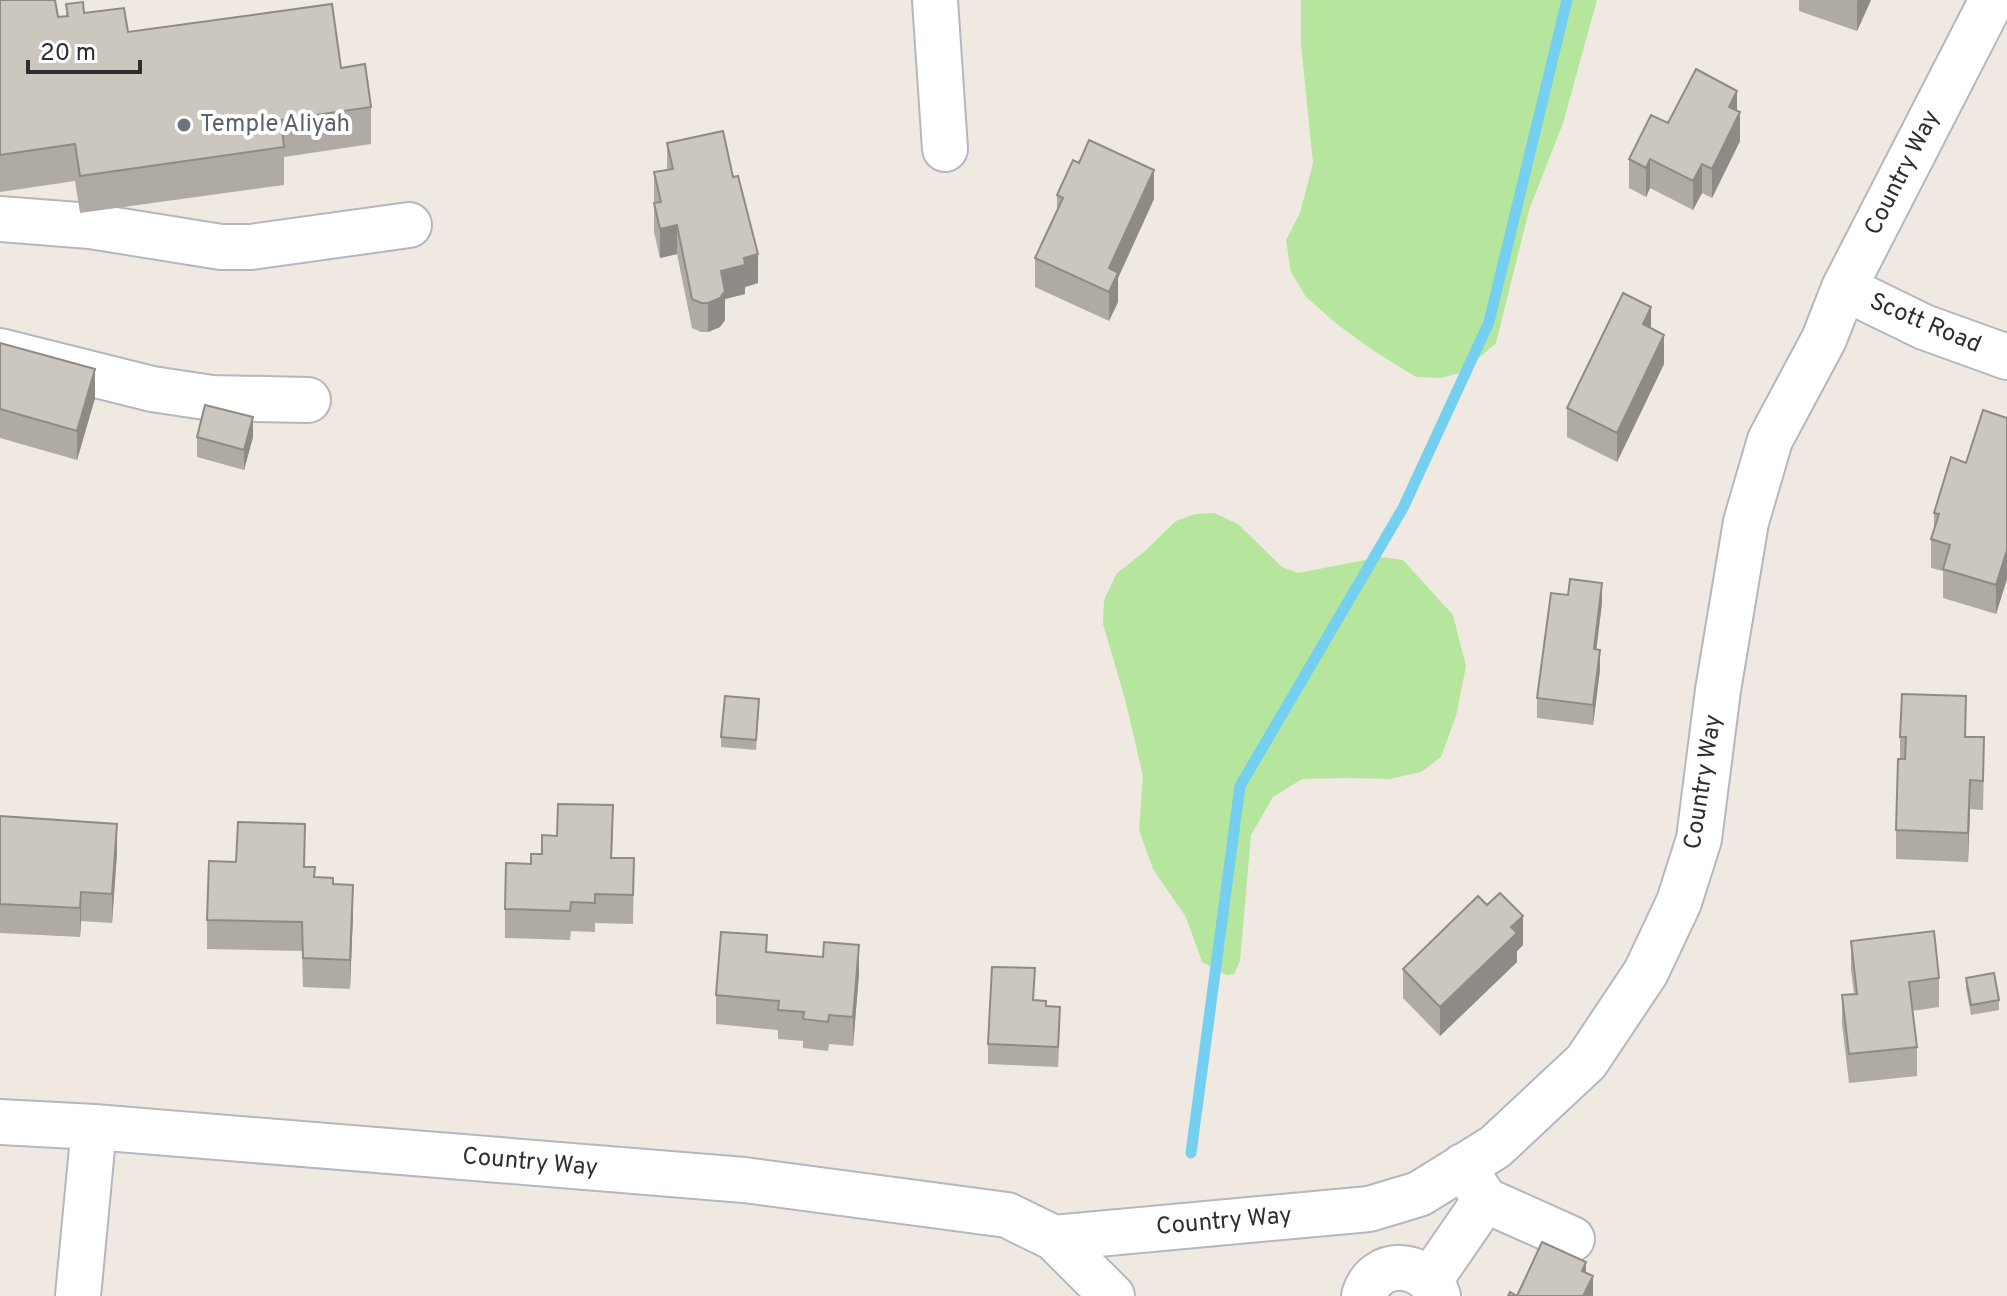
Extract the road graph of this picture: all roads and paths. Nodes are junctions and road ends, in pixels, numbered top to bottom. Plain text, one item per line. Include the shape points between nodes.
1 (935, 0) edge
2 (1992, 0) edge
3 (945, 149) dead end
4 (0, 219) edge
5 (409, 225) dead end
6 (1844, 288) junction
7 (0, 351) edge
8 (2007, 357) edge
9 (308, 400) dead end
10 (0, 1122) edge
11 (94, 1127) junction
12 (1474, 1183) junction
13 (1054, 1238) junction
14 (1572, 1239) dead end
15 (1434, 1288) edge
16 (78, 1296) edge
17 (1112, 1296) edge
18 (1364, 1296) edge

1 - 3 street
2 - 6 street, Country Way
4 - 5 street via 90,226 221,247
6 - 8 street, Scott Road via 1924,327
6 - 12 street, Country Way via 1824,339 1770,440 1746,522 1699,839 1679,902 1646,972 1586,1062 1495,1147
7 - 9 street via 167,392
10 - 11 street, Country Way
11 - 13 street, Country Way via 744,1180 1007,1215
11 - 16 street
12 - 13 street, Country Way via 1369,1209
12 - 14 street
12 - 15 street
13 - 17 street, Country Way
15 - 18 street via 1419,1272 1395,1268 1373,1279

